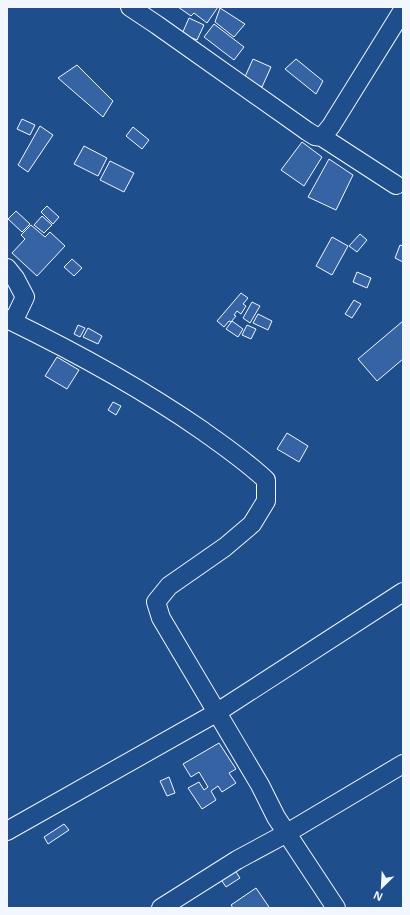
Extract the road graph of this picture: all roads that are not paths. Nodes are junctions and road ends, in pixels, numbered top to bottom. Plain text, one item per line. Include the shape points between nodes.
1 (130, 7) edge
2 (403, 10) edge
3 (322, 137) junction
4 (396, 185) dead end
5 (7, 268) edge
6 (10, 321) edge
7 (403, 592) edge
8 (216, 712) junction
9 (403, 764) edge
10 (7, 831) edge
11 (287, 833) junction
12 (162, 908) edge
13 (336, 908) edge

1 - 3 street via 307,131
2 - 3 street
3 - 4 street
5 - 6 street via 25,297
6 - 8 street via 61,346 167,406 248,463 266,480 266,500 252,524 169,586 156,602 161,618
7 - 8 street
8 - 10 street
8 - 11 street
9 - 11 street
11 - 12 street via 237,860
11 - 13 street

